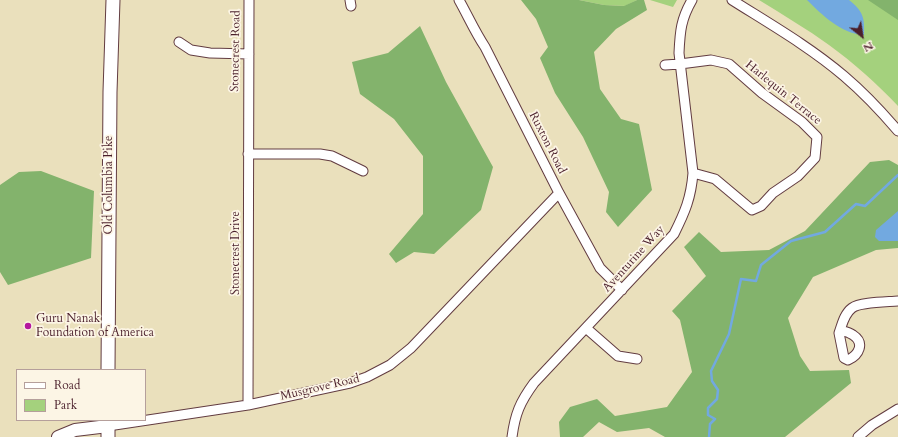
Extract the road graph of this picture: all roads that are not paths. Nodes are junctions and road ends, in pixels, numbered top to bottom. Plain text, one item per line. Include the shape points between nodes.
1 (112, 0) edge
2 (249, 0) edge
3 (459, 0) edge
4 (692, 0) edge
5 (732, 0) edge
6 (178, 42) dead end
7 (249, 54) junction
8 (680, 64) junction
9 (665, 65) dead end
10 (248, 101) joint
11 (898, 131) edge
12 (248, 154) junction
13 (363, 170) dead end
14 (693, 173) junction
15 (559, 193) junction
16 (622, 290) junction
17 (898, 301) edge
18 (586, 328) junction
19 (840, 330) dead end
20 (637, 359) dead end
21 (108, 369) edge
22 (248, 405) junction
23 (898, 409) edge
24 (108, 428) edge
25 (58, 437) edge
26 (512, 437) edge
27 (858, 437) edge

1 - 21 main road, Old Columbia Pike
2 - 7 street, Stonecrest Road
3 - 15 street, Ruxton Road
4 - 8 street, Aventurine Way via 684,14 680,33
5 - 11 street via 809,49 843,75
6 - 7 street via 190,50
7 - 10 street, Stonecrest Road
8 - 9 street
8 - 14 street, Aventurine Way
8 - 14 street, Harlequin Terrace via 711,60 729,64 817,137 816,158 798,176 773,192 761,206 752,210 715,179
10 - 12 street, Stonecrest Drive
12 - 13 street via 320,154 332,156
12 - 22 street, Stonecrest Drive
14 - 16 street, Aventurine Way via 685,213 674,234
15 - 16 street, Ruxton Road via 600,268
15 - 22 street, Musgrove Road via 411,348 390,364 350,383
16 - 18 street, Aventurine Way
17 - 19 street via 852,308
18 - 20 street via 618,356
18 - 26 street, Aventurine Way via 534,383 523,399 514,420
22 - 24 street, Musgrove Road
23 - 27 street
24 - 25 street, Musgrove Road via 75,430

